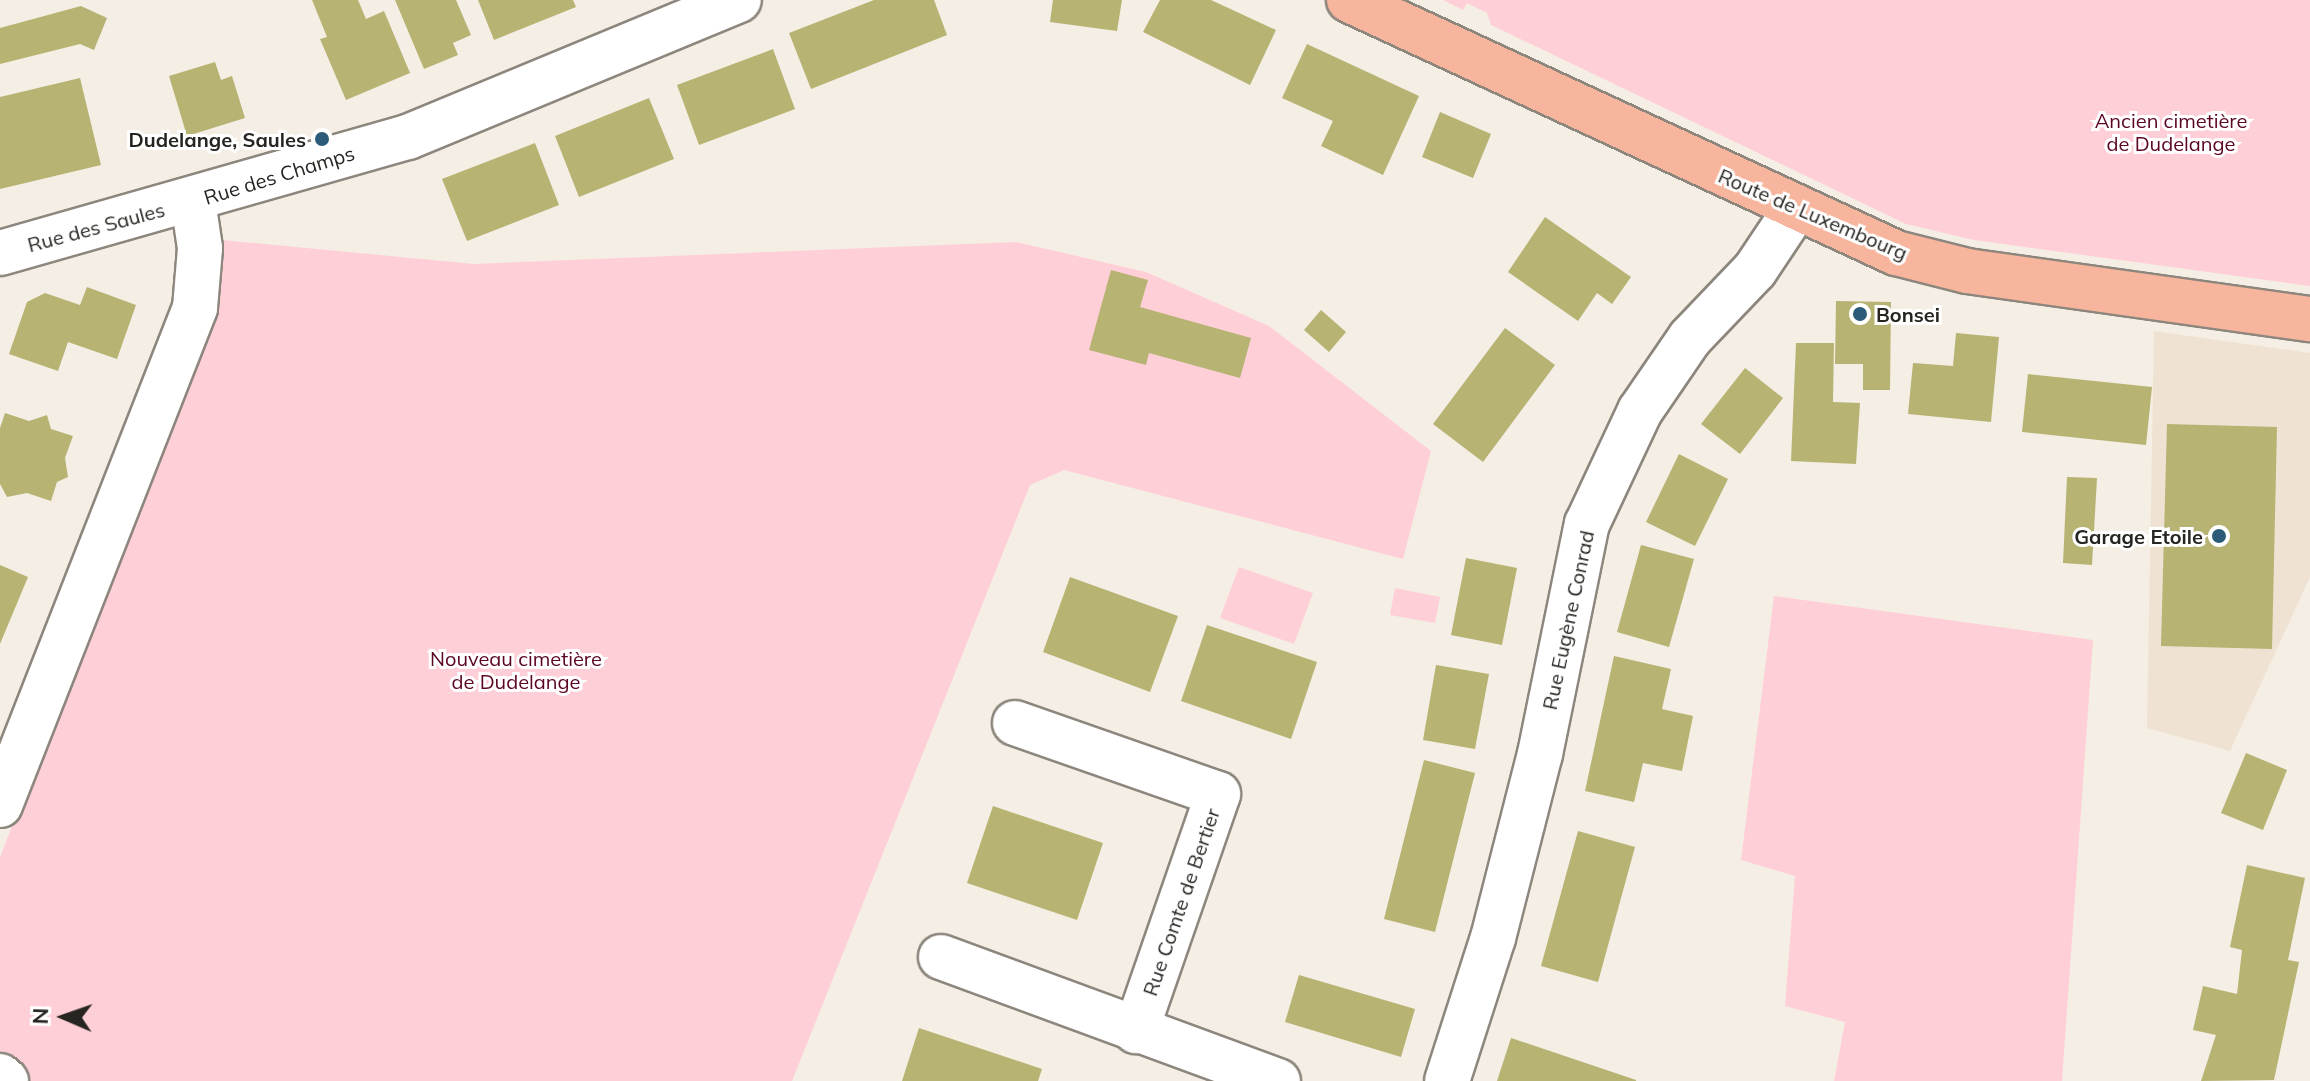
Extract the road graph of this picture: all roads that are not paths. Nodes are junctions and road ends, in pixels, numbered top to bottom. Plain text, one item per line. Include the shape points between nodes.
1 (739, 0) edge
2 (1349, 0) edge
3 (193, 201) junction
4 (1795, 210) junction
5 (0, 253) edge
6 (2310, 319) edge
7 (1015, 723) dead end
8 (0, 805) edge
9 (941, 957) dead end
10 (1136, 1031) junction
11 (0, 1076) edge
12 (6, 1081) edge
13 (1278, 1081) edge
14 (1447, 1081) edge

1 - 3 street, Rue des Champs via 408,137
2 - 4 main road, Route de Luxembourg
3 - 5 street, Rue des Saules
3 - 8 street, Rue des Champs via 200,248 195,308
4 - 6 main road, Route de Luxembourg via 1896,253 1967,271
4 - 14 street, Rue Eugène Conrad via 1755,270 1690,338 1640,411 1587,524 1540,754 1493,938
7 - 10 street, Rue Comte de Bertier via 1218,794
9 - 10 street
10 - 13 street
11 - 12 street

